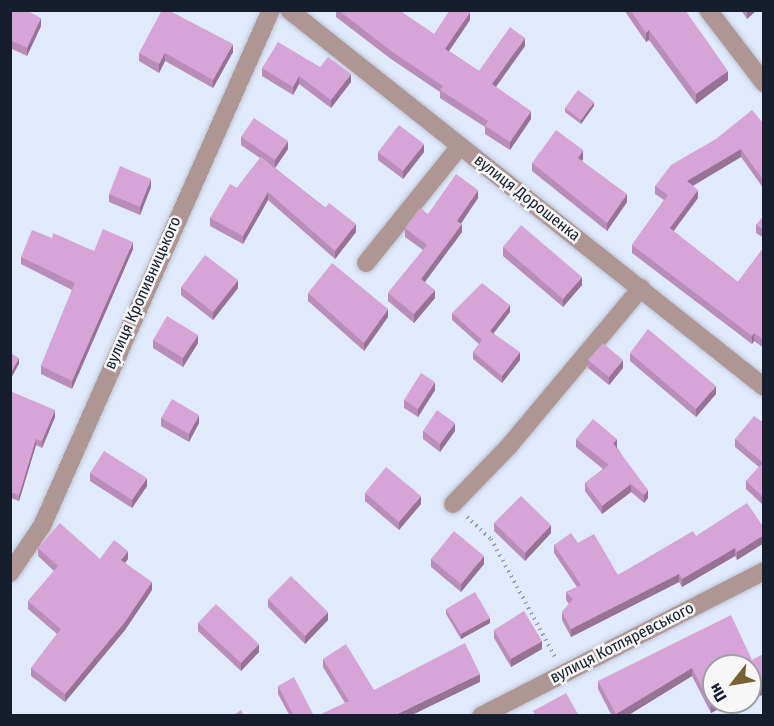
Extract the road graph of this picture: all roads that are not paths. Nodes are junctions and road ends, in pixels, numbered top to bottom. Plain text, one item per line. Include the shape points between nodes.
1 (271, 10) edge
2 (289, 10) edge
3 (708, 10) edge
4 (764, 82) edge
5 (460, 146) junction
6 (366, 263) dead end
7 (641, 288) junction
8 (764, 387) edge
9 (453, 504) road end
10 (764, 571) edge
11 (10, 573) edge
12 (502, 710) edge
13 (481, 716) edge

1 - 11 street, вулиця Кропивницького via 42,526
2 - 5 street, вулиця Дорошенка
3 - 4 street
5 - 6 street
5 - 7 street, вулиця Дорошенка
7 - 8 street, вулиця Дорошенка
7 - 9 street via 509,446
10 - 12 street, вулиця Котляревського via 563,674
12 - 13 street, вулиця Котляревського

